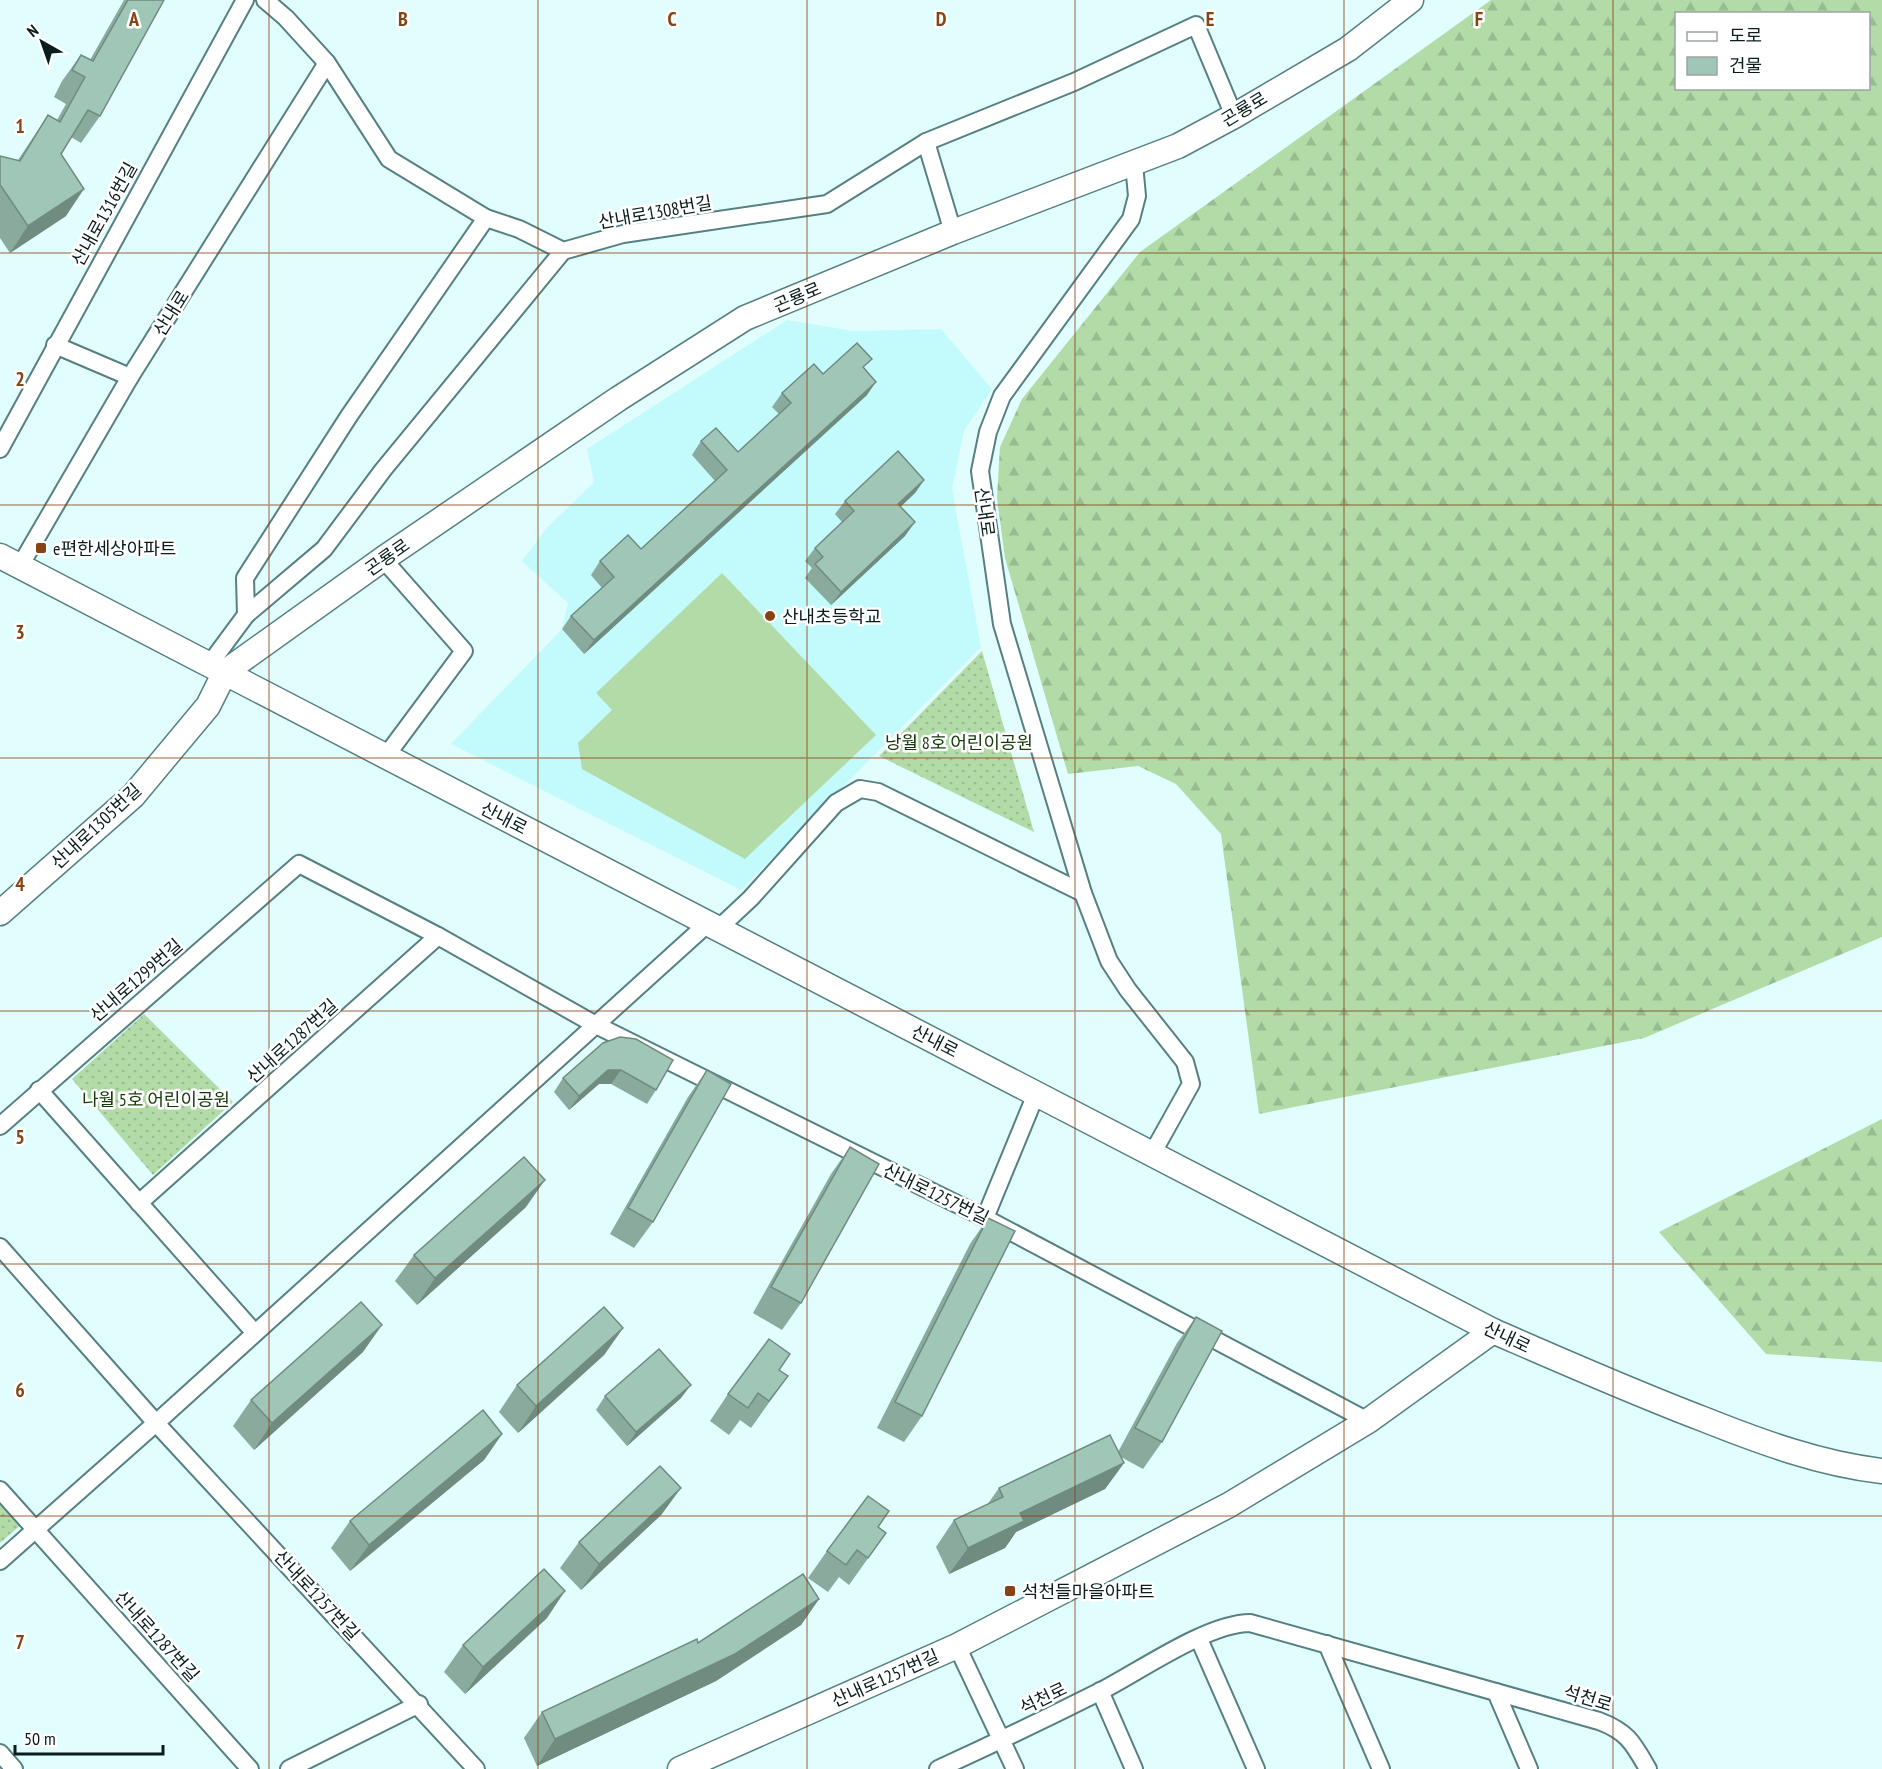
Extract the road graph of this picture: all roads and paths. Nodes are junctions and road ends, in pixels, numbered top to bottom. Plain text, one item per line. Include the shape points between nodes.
1 (245, 0) edge
2 (265, 0) edge
3 (1411, 0) edge
4 (327, 63) junction
5 (1234, 116) junction
6 (926, 142) junction
7 (1134, 164) junction
8 (486, 218) junction
9 (953, 232) junction
10 (563, 251) junction
11 (55, 345) junction
12 (130, 377) junction
13 (0, 449) edge
14 (383, 560) junction
15 (10, 561) edge
16 (246, 615) junction
17 (217, 669) junction
18 (386, 756) junction
19 (1083, 893) junction
20 (0, 913) edge
21 (718, 929) junction
22 (438, 936) junction
23 (594, 1024) junction
24 (39, 1090) junction
25 (1036, 1094) junction
26 (0, 1126) edge
27 (1152, 1154) junction
28 (140, 1203) junction
29 (985, 1218) junction
30 (0, 1247) edge
31 (1493, 1331) junction
32 (254, 1332) junction
33 (1368, 1421) junction
34 (156, 1423) junction
35 (1882, 1471) edge
36 (0, 1490) edge
37 (35, 1529) junction
38 (0, 1561) edge
39 (1198, 1639) junction
40 (1327, 1644) junction
41 (957, 1646) junction
42 (1100, 1691) junction
43 (1497, 1692) junction
44 (419, 1704) junction
45 (1003, 1739) junction
46 (0, 1753) edge
47 (14, 1769) edge
48 (250, 1769) edge
49 (289, 1769) edge
50 (476, 1769) edge
51 (680, 1769) edge
52 (938, 1769) edge
53 (1015, 1769) edge
54 (1134, 1769) edge
55 (1256, 1769) edge
56 (1381, 1769) edge
57 (1529, 1769) edge
58 (1648, 1769) edge

1 - 11 street, 산내로1316번길
2 - 4 street
3 - 5 main road, 곤룡로 via 1348,49
4 - 8 street via 389,159
4 - 12 street, 산내로
5 - 6 street, 산내로1308번길 via 1196,25 1074,82
5 - 7 main road, 곤룡로
6 - 9 street
6 - 10 street, 산내로1308번길 via 827,204 623,234
7 - 9 main road, 곤룡로
7 - 19 street, 산내로 via 1137,196 1131,219 1002,396 988,432 980,471 1002,624
8 - 10 street
8 - 16 street via 349,416 245,578
9 - 14 main road, 곤룡로 via 745,318 618,399
10 - 16 street via 383,470 324,549
11 - 12 street
11 - 13 street, 산내로1316번길
12 - 15 street, 산내로
14 - 17 main road, 곤룡로
14 - 18 street via 464,651
15 - 17 main road, 산내로
16 - 17 street
17 - 18 main road, 산내로
17 - 20 main road, 산내로1305번길 via 208,706 133,796
18 - 21 main road, 산내로
19 - 21 street via 878,792 860,789 836,804
19 - 27 street, 산내로 via 1109,961 1185,1062 1191,1084
21 - 23 street via 706,925
21 - 25 main road, 산내로
22 - 23 street
22 - 24 street, 산내로1299번길 via 299,864
22 - 28 street, 산내로1287번길
23 - 29 street, 산내로1257번길
23 - 32 street
24 - 26 street, 산내로1299번길
24 - 28 street
25 - 27 main road, 산내로
25 - 29 street
27 - 31 main road, 산내로
28 - 32 street
29 - 33 street, 산내로1257번길
30 - 34 street
31 - 33 main road, 산내로1257번길
31 - 35 main road, 산내로 via 1627,1390 1755,1439 1846,1467
32 - 34 street
33 - 41 main road, 산내로1257번길 via 1229,1505
34 - 37 street
34 - 44 street, 산내로1257번길
36 - 37 street, 산내로1287번길
37 - 38 street
37 - 48 street, 산내로1287번길
39 - 40 street, 석천로 via 1236,1623 1250,1623
39 - 42 street, 석천로
39 - 55 street
40 - 43 street, 석천로
40 - 56 street
41 - 45 street
41 - 51 main road, 산내로1257번길
42 - 45 street, 석천로
42 - 54 street
43 - 57 street
43 - 58 street, 석천로 via 1619,1728 1631,1739
44 - 49 street
44 - 50 street, 산내로1257번길
45 - 52 street, 석천로
45 - 53 street
46 - 47 street

